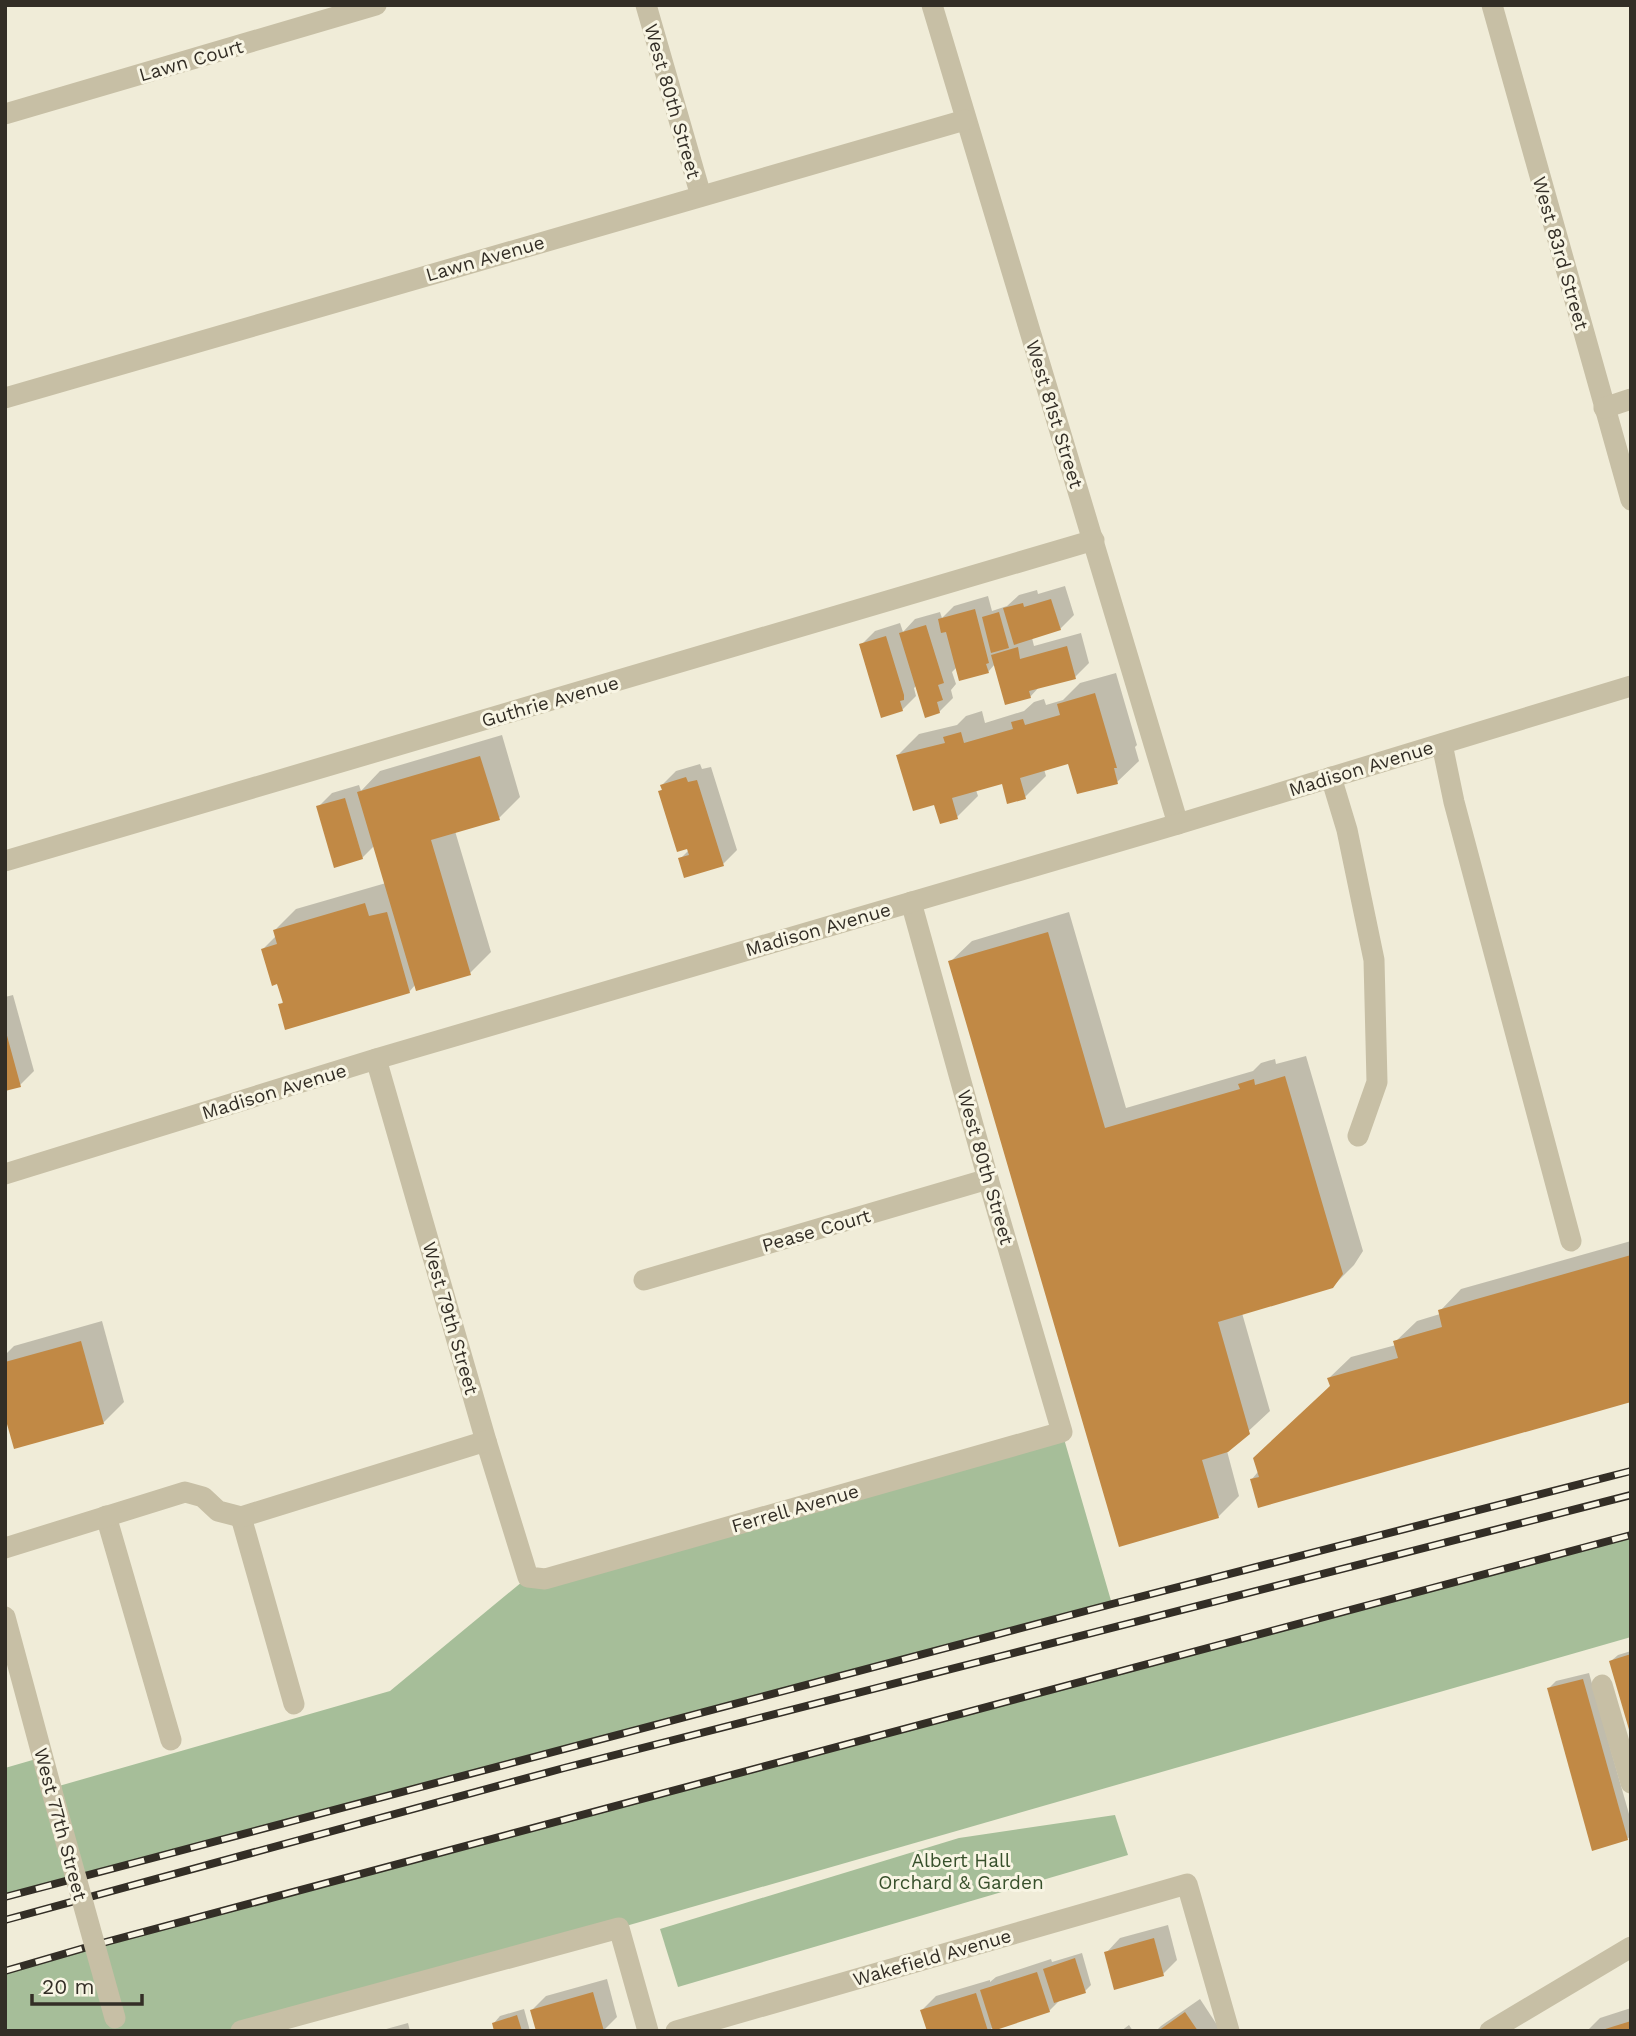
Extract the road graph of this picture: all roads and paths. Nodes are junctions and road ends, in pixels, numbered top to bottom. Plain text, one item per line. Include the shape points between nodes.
1 (376, 5) edge
2 (646, 5) edge
3 (932, 5) edge
4 (1492, 5) edge
5 (5, 114) edge
6 (965, 120) junction
7 (701, 196) junction
8 (5, 398) edge
9 (1631, 399) edge
10 (1604, 408) junction
11 (1631, 500) edge
12 (1094, 540) junction
13 (1631, 686) edge
14 (1442, 744) junction
15 (1331, 777) junction
16 (1178, 824) junction
17 (5, 861) edge
18 (911, 902) junction
19 (376, 1059) junction
20 (1357, 1136) dead end
21 (5, 1174) edge
22 (988, 1179) junction
23 (1571, 1241) dead end
24 (644, 1280) dead end
25 (1062, 1432) joint
26 (486, 1441) junction
27 (106, 1516) junction
28 (241, 1517) junction
29 (5, 1548) edge
30 (528, 1577) joint
31 (5, 1617) edge
32 (1602, 1685) dead end
33 (294, 1704) dead end
34 (171, 1740) dead end
35 (1631, 1783) edge
36 (1631, 1947) edge
37 (117, 2024) edge
38 (241, 2031) edge
39 (648, 2031) edge
40 (676, 2031) edge
41 (1229, 2031) edge
42 (1490, 2031) edge

1 - 5 street, Lawn Court
2 - 7 street, West 80th Street
3 - 6 street, West 81st Street
4 - 10 street, West 83rd Street
6 - 7 street, Lawn Avenue
6 - 12 street, West 81st Street
7 - 8 street, Lawn Avenue
9 - 10 street
10 - 11 street, West 83rd Street
12 - 16 street, West 81st Street
12 - 17 street, Guthrie Avenue
13 - 14 street, Madison Avenue
14 - 15 street, Madison Avenue
14 - 23 street
15 - 16 street, Madison Avenue
15 - 20 street via 1374,960 1377,1082
16 - 18 street, Madison Avenue
18 - 19 street, Madison Avenue
18 - 22 street, West 80th Street
19 - 21 street, Madison Avenue
19 - 26 street, West 79th Street
22 - 24 street, Pease Court
22 - 25 street, West 80th Street
25 - 30 street, Ferrell Avenue via 545,1579
26 - 28 street
26 - 30 street, West 79th Street
27 - 28 street via 185,1492 202,1497 218,1511
27 - 29 street
27 - 34 street
28 - 33 street
31 - 37 street, West 77th Street, bridge
32 - 35 street
36 - 42 street
38 - 39 street via 619,1928
40 - 41 street, Wakefield Avenue via 1187,1884

